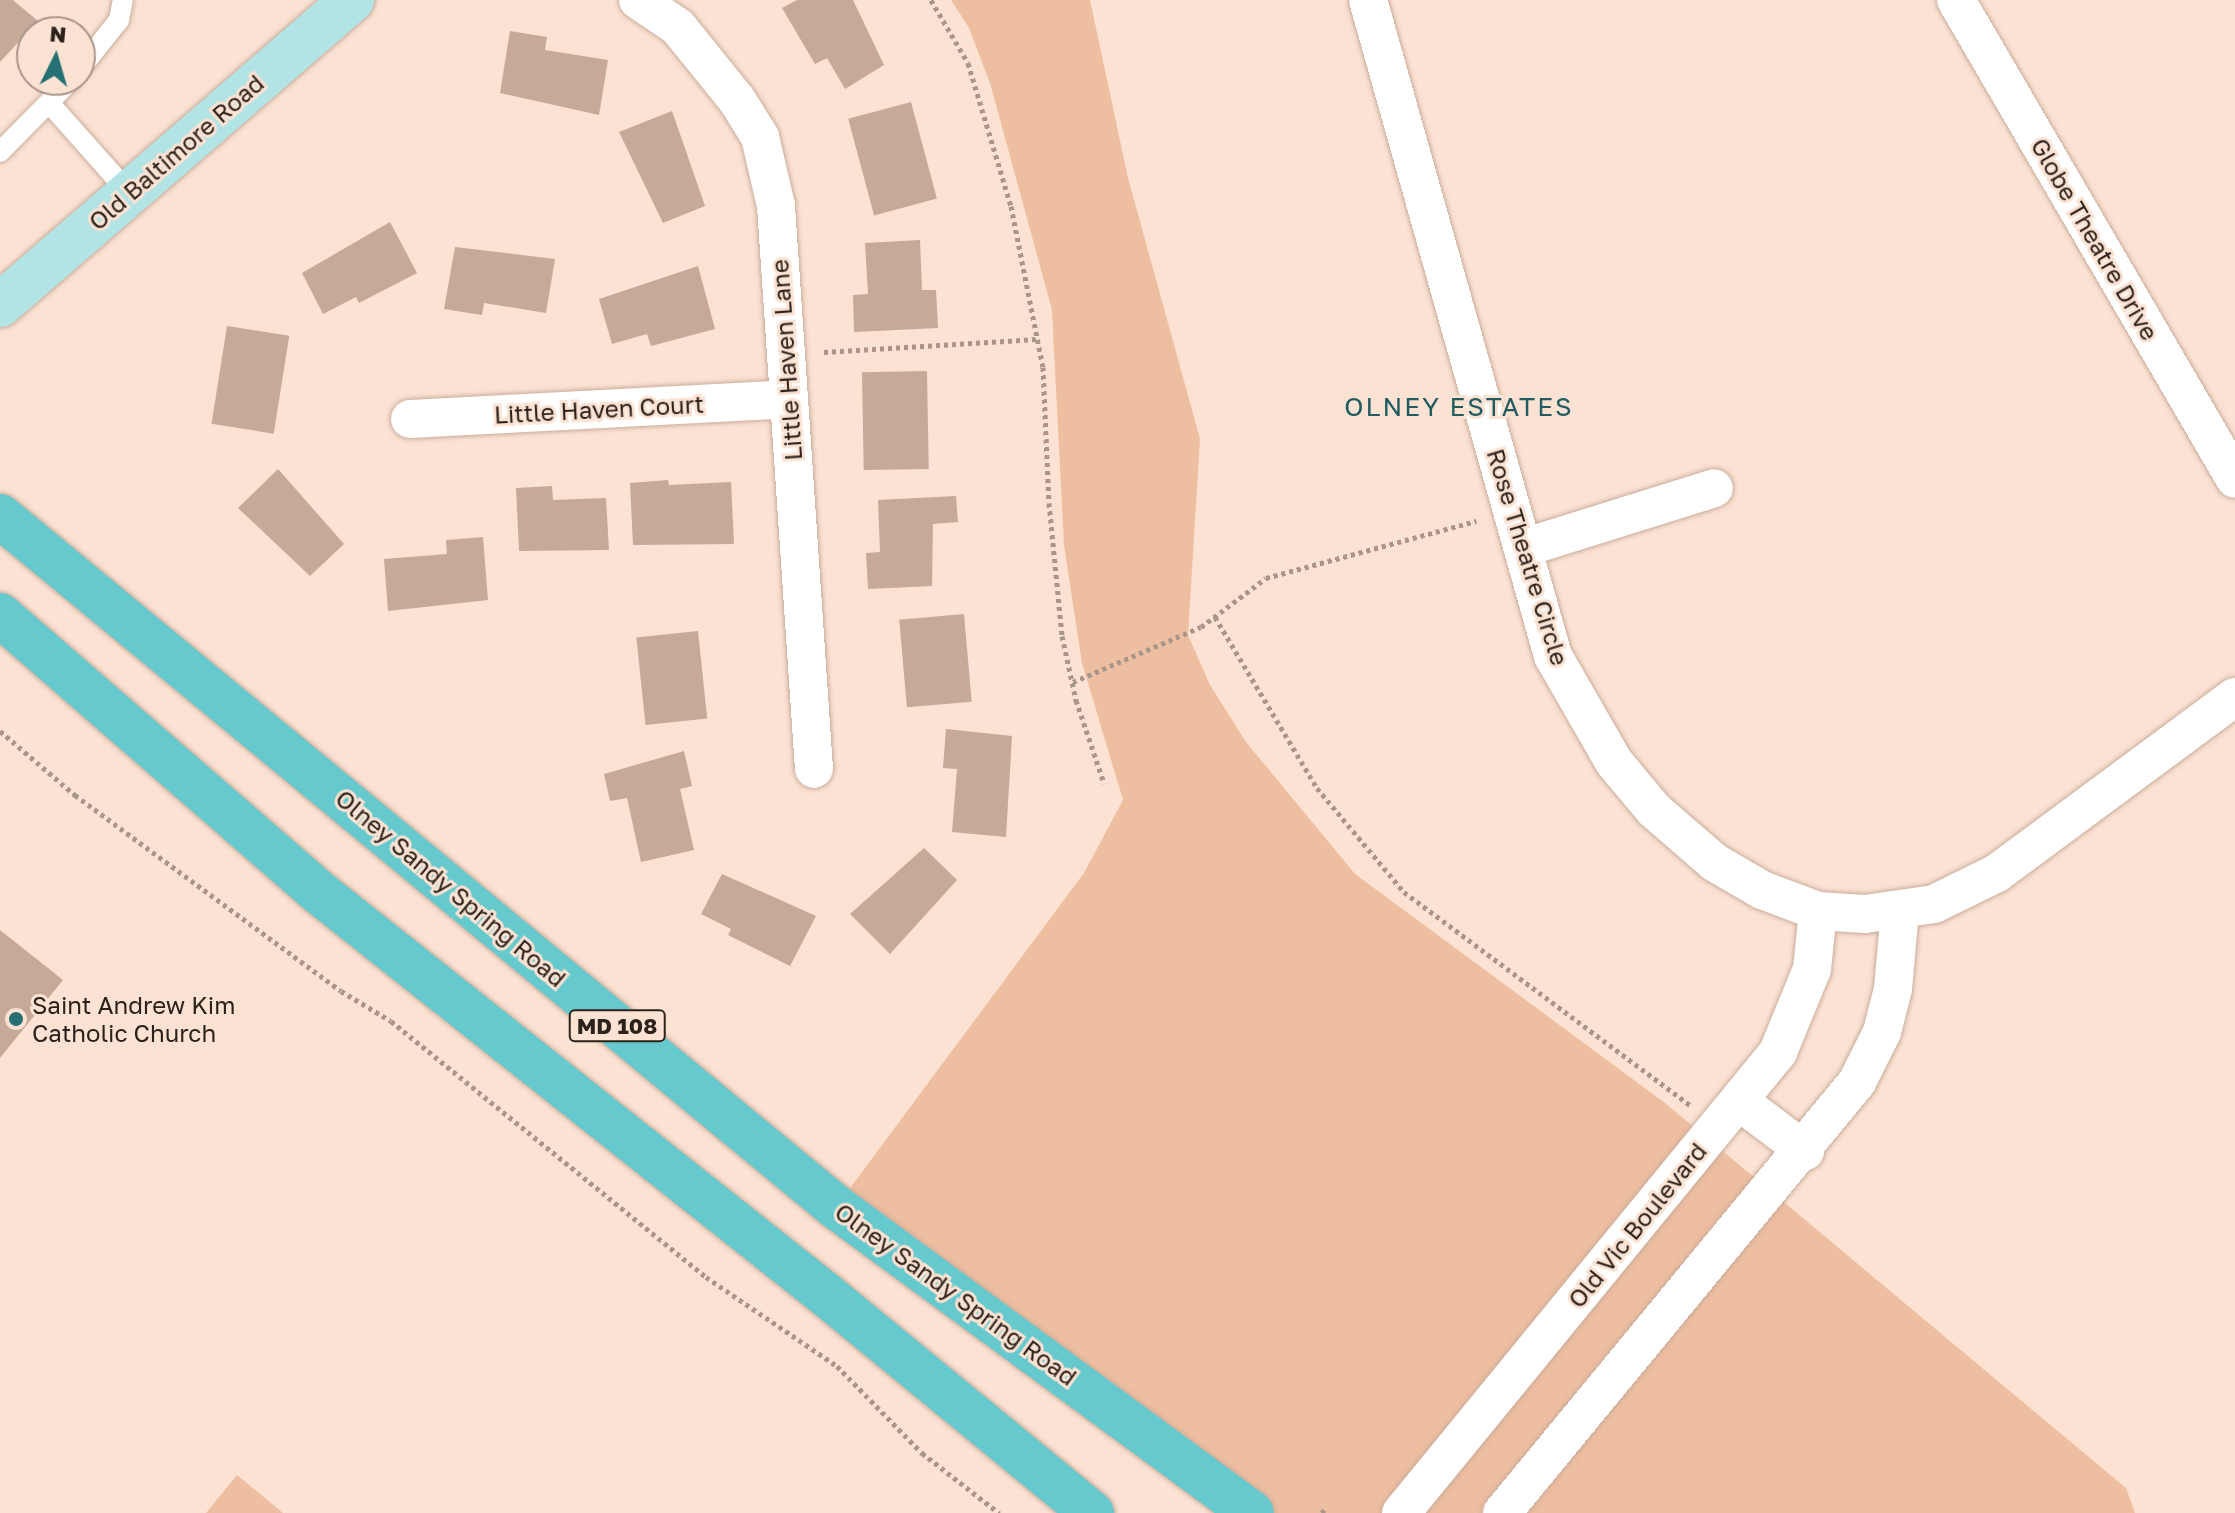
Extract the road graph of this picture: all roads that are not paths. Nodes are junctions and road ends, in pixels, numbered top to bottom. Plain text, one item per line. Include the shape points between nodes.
1 (123, 0) edge
2 (352, 0) edge
3 (638, 0) edge
4 (1368, 0) edge
5 (1956, 0) edge
6 (96, 49) edge
7 (58, 96) edge
8 (51, 105) junction
9 (0, 152) edge
10 (129, 193) junction
11 (0, 305) edge
12 (788, 399) junction
13 (410, 419) dead end
14 (2235, 479) edge
15 (1714, 488) dead end
16 (0, 516) edge
17 (1518, 530) junction
18 (0, 615) edge
19 (2235, 697) edge
20 (814, 769) dead end
21 (1818, 911) junction
22 (1900, 911) junction
23 (1728, 1113) junction
24 (1805, 1151) junction
25 (1092, 1513) edge
26 (1252, 1513) edge
27 (1401, 1513) edge
28 (1502, 1513) edge

1 - 6 lane via 119,20
2 - 10 street, Old Baltimore Road
3 - 12 street, Little Haven Lane via 678,27 760,137 776,206
4 - 17 street, Rose Theatre Circle
5 - 14 street, Globe Theatre Drive
7 - 8 lane
8 - 9 lane
8 - 10 lane
10 - 11 street, Old Baltimore Road
12 - 13 street, Little Haven Court
12 - 20 street, Little Haven Lane
15 - 17 street
16 - 26 main road, Olney Sandy Spring Road / MD 108 via 836,1207
17 - 21 street, Rose Theatre Circle via 1553,656 1614,762 1654,810 1714,862 1762,890
18 - 25 main road, MD 108 via 316,890
19 - 22 street, Rose Theatre Circle via 1997,873 1934,904
21 - 22 street, Rose Theatre Circle
21 - 23 street, Old Vic Boulevard via 1812,969 1799,1011 1778,1052
22 - 24 street via 1893,989 1882,1032 1857,1082
23 - 24 street
23 - 27 street, Old Vic Boulevard
24 - 28 street

